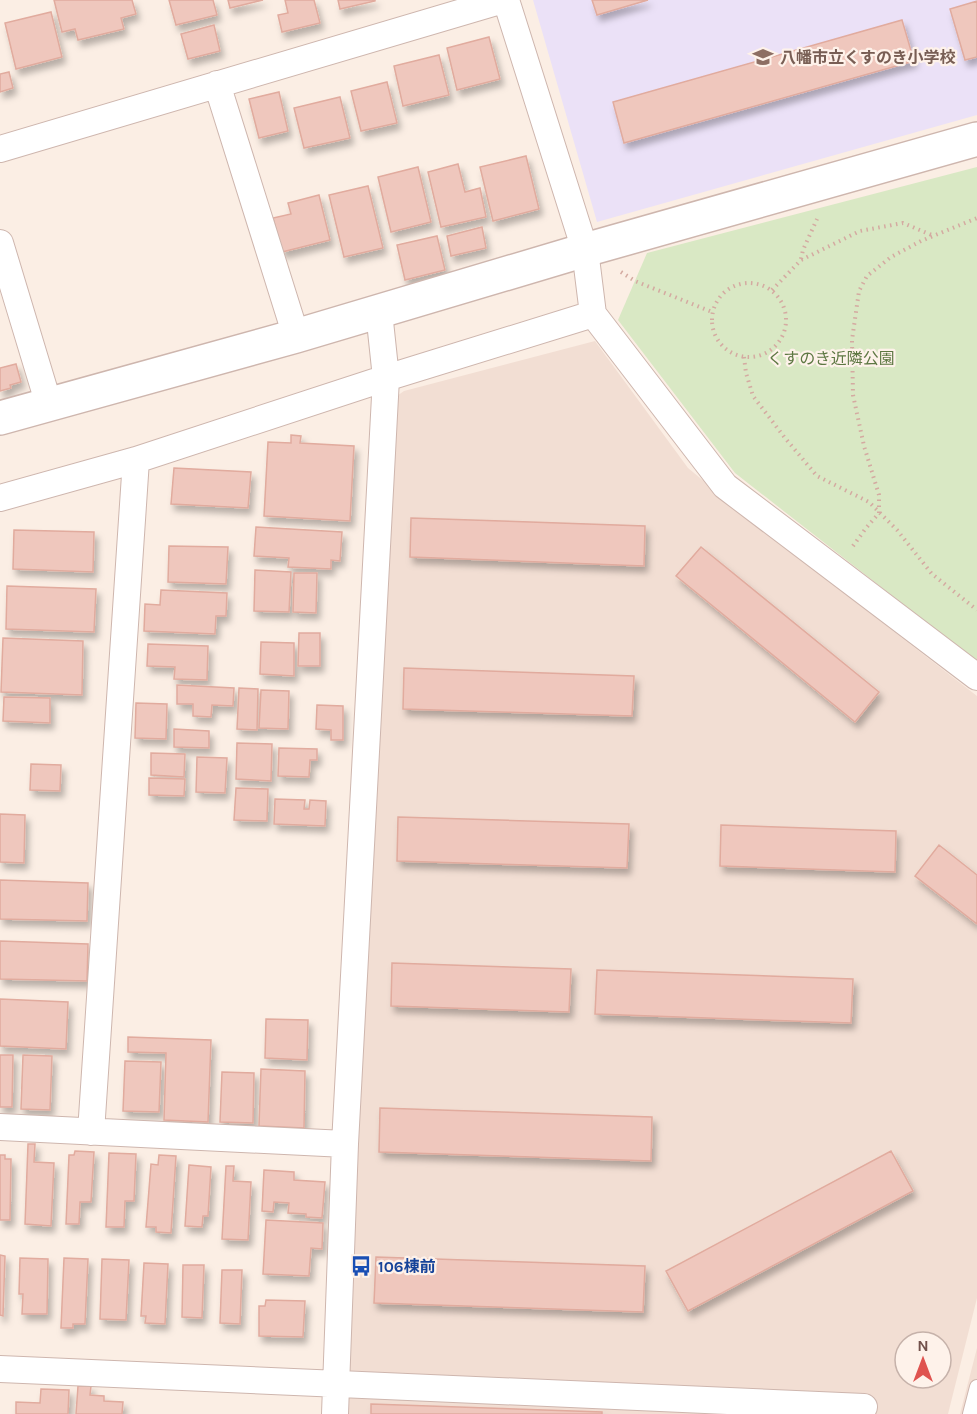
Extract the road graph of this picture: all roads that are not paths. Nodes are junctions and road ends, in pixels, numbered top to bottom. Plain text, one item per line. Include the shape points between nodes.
1 (504, 0) edge
2 (217, 84) junction
3 (977, 139) edge
4 (0, 149) edge
5 (0, 243) edge
6 (585, 250) junction
7 (379, 312) junction
8 (593, 314) junction
9 (296, 336) junction
10 (386, 378) junction
11 (49, 405) junction
12 (0, 418) edge
13 (136, 460) junction
14 (0, 498) edge
15 (977, 677) edge
16 (0, 1127) edge
17 (91, 1132) junction
18 (345, 1144) junction
19 (0, 1369) edge
20 (336, 1384) junction
21 (977, 1388) edge
22 (864, 1407) dead end
23 (334, 1414) edge
24 (970, 1414) edge

1 - 2 street
1 - 6 street
2 - 4 street
2 - 9 street
3 - 6 street
5 - 11 street
6 - 7 street
6 - 8 street
7 - 9 street
7 - 10 street
8 - 10 street
8 - 15 street via 725,486
9 - 11 street
10 - 13 street
10 - 18 street
11 - 12 street
13 - 14 street
13 - 17 street
16 - 17 street
17 - 18 street
18 - 20 street
19 - 20 street
20 - 22 street
20 - 23 street
21 - 24 lane

